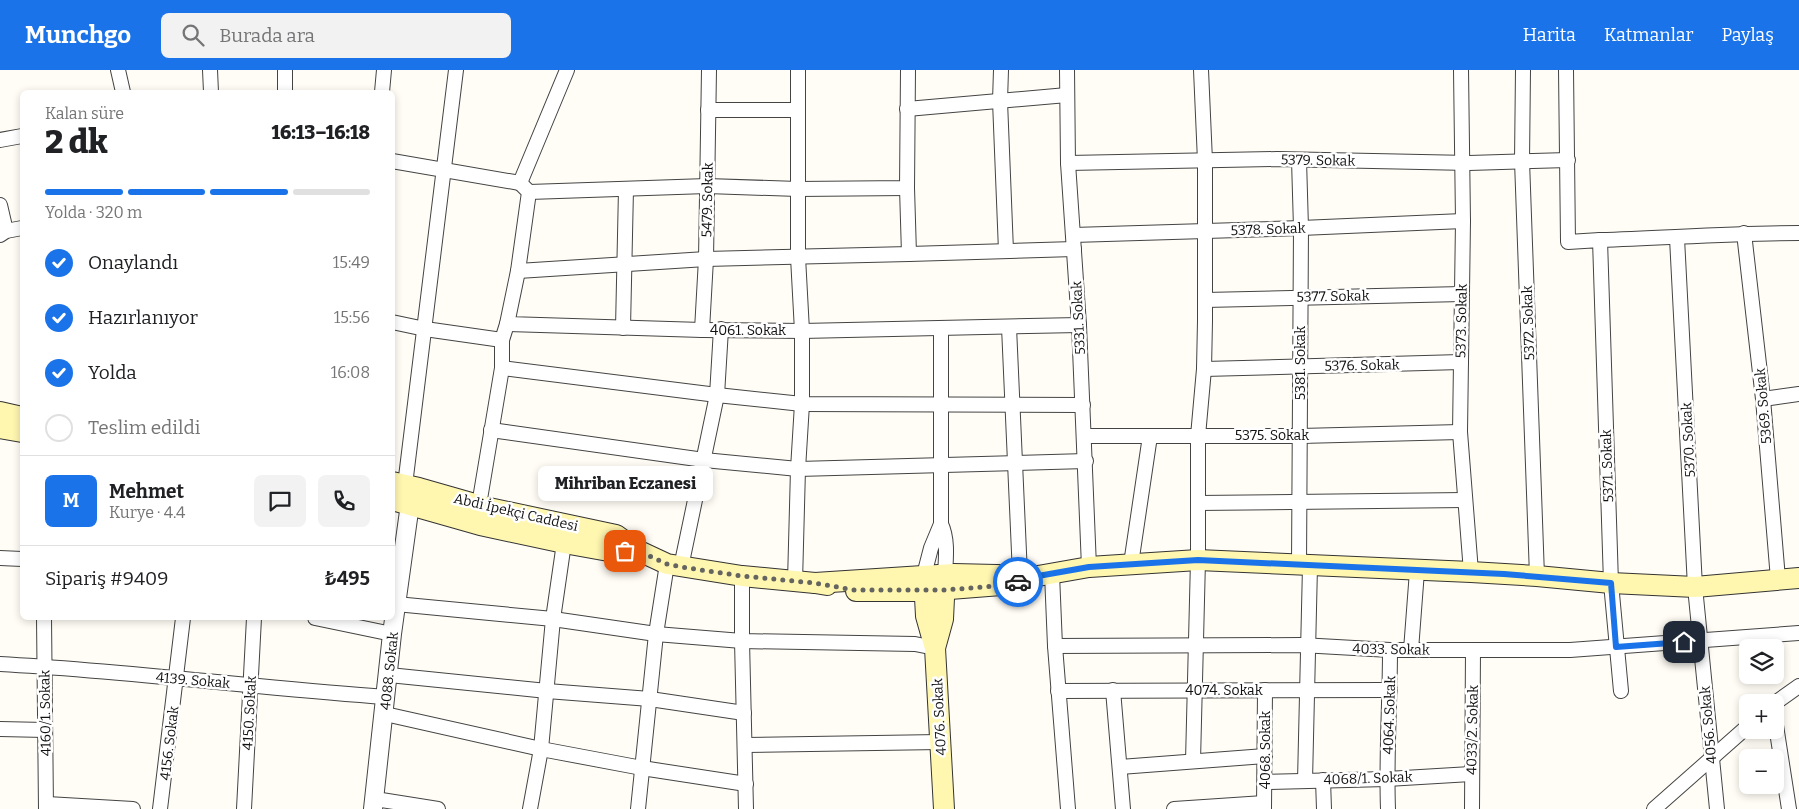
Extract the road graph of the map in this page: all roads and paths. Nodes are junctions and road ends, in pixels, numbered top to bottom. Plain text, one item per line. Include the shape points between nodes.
1 (118, 70) edge
2 (210, 70) edge
3 (285, 70) edge
4 (384, 70) edge
5 (456, 70) edge
6 (568, 70) edge
7 (709, 70) edge
8 (798, 70) edge
9 (908, 70) edge
10 (1001, 70) edge
11 (1067, 70) edge
12 (1201, 70) edge
13 (1461, 70) edge
14 (1522, 70) edge
15 (1566, 70) edge
16 (123, 90) edge
17 (212, 90) edge
18 (285, 90) edge
19 (382, 90) edge
20 (1067, 95) junction
21 (1000, 101) junction
22 (907, 109) junction
23 (708, 110) junction
24 (798, 110) junction
25 (20, 136) edge
26 (0, 140) edge
27 (1299, 160) junction
28 (1568, 160) junction
29 (1205, 161) junction
30 (1522, 161) junction
31 (395, 162) edge
32 (1462, 162) junction
33 (1068, 163) junction
34 (443, 169) junction
35 (707, 186) junction
36 (524, 187) junction
37 (907, 188) junction
38 (626, 189) junction
39 (798, 189) junction
40 (0, 204) edge
41 (1463, 221) junction
42 (1301, 228) junction
43 (20, 229) edge
44 (1205, 231) junction
45 (3, 233) edge
46 (1744, 233) junction
47 (1799, 233) edge
48 (1677, 238) junction
49 (1600, 240) junction
50 (1074, 242) junction
51 (1006, 251) junction
52 (909, 254) junction
53 (798, 257) junction
54 (706, 259) junction
55 (625, 264) junction
56 (518, 271) junction
57 (1462, 294) junction
58 (1300, 297) junction
59 (1205, 300) junction
60 (395, 323) edge
61 (507, 324) junction
62 (1079, 325) junction
63 (1009, 327) junction
64 (623, 328) junction
65 (425, 329) junction
66 (721, 329) junction
67 (941, 329) junction
68 (702, 330) junction
69 (802, 331) junction
70 (502, 340) junction
71 (1461, 362) junction
72 (1300, 366) junction
73 (502, 368) junction
74 (1204, 369) junction
75 (1799, 394) edge
76 (717, 395) junction
77 (1763, 399) junction
78 (802, 404) junction
79 (942, 405) junction
80 (1012, 405) junction
81 (1083, 405) junction
82 (0, 412) edge
83 (20, 417) edge
84 (0, 428) edge
85 (491, 430) junction
86 (20, 432) edge
87 (1460, 432) junction
88 (1084, 436) junction
89 (1150, 436) junction
90 (1198, 436) junction
91 (1300, 436) junction
92 (704, 460) junction
93 (1086, 461) junction
94 (1015, 463) junction
95 (942, 464) junction
96 (798, 469) junction
97 (400, 493) edge
98 (1465, 500) junction
99 (1299, 502) junction
100 (1198, 503) junction
101 (479, 505) junction
102 (941, 524) junction
103 (564, 543) junction
104 (946, 548) junction
105 (636, 550) junction
106 (0, 558) edge
107 (20, 559) edge
108 (1198, 560) junction
109 (1131, 564) junction
110 (674, 565) junction
111 (1304, 566) junction
112 (1089, 567) junction
113 (1417, 571) junction
114 (396, 572) edge
115 (1470, 572) junction
116 (925, 574) junction
117 (1037, 575) junction
118 (742, 576) junction
119 (1537, 576) junction
120 (1799, 578) edge
121 (1778, 579) junction
122 (971, 581) junction
123 (795, 582) junction
124 (945, 582) junction
125 (1611, 583) junction
126 (885, 585) junction
127 (1695, 588) junction
128 (396, 604) junction
129 (395, 612) edge
130 (44, 620) edge
131 (184, 620) edge
132 (254, 620) edge
133 (325, 620) edge
134 (394, 620) edge
135 (553, 620) junction
136 (934, 620) junction
137 (1799, 633) edge
138 (392, 634) junction
139 (656, 634) junction
140 (742, 641) junction
141 (1701, 641) junction
142 (1055, 646) junction
143 (1196, 646) junction
144 (1308, 646) junction
145 (1616, 647) junction
146 (935, 648) junction
147 (1390, 650) junction
148 (1411, 650) junction
149 (1473, 650) junction
150 (0, 664) edge
151 (44, 667) junction
152 (389, 675) junction
153 (177, 679) junction
154 (250, 686) junction
155 (1799, 686) edge
156 (1113, 690) junction
157 (1195, 690) junction
158 (1264, 690) junction
159 (1308, 690) junction
160 (1390, 690) junction
161 (1058, 691) junction
162 (1621, 691) dead end
163 (547, 692) junction
164 (1784, 697) edge
165 (650, 700) junction
166 (385, 705) junction
167 (744, 713) junction
168 (0, 730) edge
169 (45, 730) junction
170 (1739, 734) edge
171 (1778, 739) edge
172 (940, 742) junction
173 (744, 745) junction
174 (541, 749) junction
175 (1265, 756) junction
176 (1712, 758) junction
177 (1193, 761) junction
178 (1120, 767) junction
179 (642, 768) junction
180 (1471, 774) junction
181 (1387, 779) junction
182 (1323, 780) junction
183 (1305, 781) junction
184 (1265, 782) junction
185 (746, 784) junction
186 (374, 804) edge
187 (47, 806) edge
188 (1264, 806) edge
189 (133, 809) edge
190 (160, 809) edge
191 (244, 809) edge
192 (438, 809) edge
193 (530, 809) edge
194 (638, 809) edge
195 (746, 809) edge
196 (944, 809) edge
197 (1068, 809) edge
198 (1123, 809) edge
199 (1174, 809) edge
200 (1324, 809) edge
201 (1388, 809) edge
202 (1472, 809) edge
203 (1654, 809) edge
204 (1717, 809) edge
205 (1789, 809) edge

1 - 16 street
2 - 17 street
3 - 18 street
4 - 19 street
5 - 34 street
6 - 36 street
7 - 23 street, 5479. Sokak
8 - 24 street
9 - 22 street
10 - 21 street
11 - 20 street, 5331. Sokak
12 - 29 street
13 - 32 street, 5373. Sokak
14 - 30 street, 5372. Sokak
15 - 28 street
20 - 21 street
20 - 33 street, 5331. Sokak
21 - 22 street
21 - 51 street
22 - 37 street
23 - 24 street
23 - 35 street, 5479. Sokak
24 - 39 street
25 - 26 street
27 - 29 street, 5379. Sokak
27 - 32 street, 5379. Sokak
27 - 42 street, 5381. Sokak
28 - 30 street, 5379. Sokak
28 - 49 street via 1568,242
29 - 33 street, 5379. Sokak
29 - 44 street
30 - 32 street, 5379. Sokak
30 - 119 street, 5372. Sokak
31 - 34 street
32 - 41 street, 5373. Sokak
33 - 50 street, 5331. Sokak
34 - 36 street
34 - 65 street
35 - 38 street
35 - 39 street
35 - 54 street, 5479. Sokak
36 - 38 street
36 - 56 street
37 - 39 street
37 - 52 street
38 - 55 street
39 - 53 street
40 - 45 street
41 - 42 street, 5378. Sokak
41 - 57 street, 5373. Sokak
42 - 44 street, 5378. Sokak
42 - 58 street, 5381. Sokak
43 - 45 street
44 - 50 street, 5378. Sokak
44 - 59 street
46 - 47 street
46 - 48 street
46 - 77 street, 5369. Sokak
48 - 49 street
48 - 127 street, 5370. Sokak
49 - 125 street, 5371. Sokak
50 - 51 street, 5378. Sokak
50 - 62 street, 5331. Sokak
51 - 52 street, 5378. Sokak
52 - 53 street, 5378. Sokak
53 - 54 street, 5378. Sokak
53 - 69 street
54 - 55 street, 5378. Sokak
54 - 68 street, 5479. Sokak
55 - 56 street, 5378. Sokak
55 - 64 street
56 - 61 street
57 - 58 street, 5377. Sokak
57 - 71 street, 5373. Sokak
58 - 59 street, 5377. Sokak
58 - 72 street, 5381. Sokak
59 - 74 street
60 - 65 street
61 - 64 street, 4061. Sokak
61 - 70 street
62 - 63 street, 4061. Sokak
62 - 81 street, 5331. Sokak
63 - 67 street, 4061. Sokak
63 - 80 street
64 - 68 street, 4061. Sokak
65 - 70 street
65 - 97 street
66 - 68 street, 4061. Sokak
66 - 69 street, 4061. Sokak
66 - 76 street
67 - 69 street, 4061. Sokak
67 - 79 street
69 - 78 street
70 - 73 street
71 - 72 street, 5376. Sokak
71 - 87 street, 5373. Sokak
72 - 74 street, 5376. Sokak
72 - 91 street, 5381. Sokak
73 - 76 street
73 - 85 street
74 - 90 street
75 - 77 street
76 - 78 street
76 - 92 street
77 - 121 street, 5369. Sokak
78 - 79 street
78 - 96 street
79 - 80 street
79 - 95 street
80 - 81 street
80 - 94 street
81 - 88 street, 5331. Sokak
82 - 83 main road
84 - 86 main road
85 - 92 street
85 - 101 street
87 - 91 street, 5375. Sokak
87 - 98 street, 5373. Sokak
88 - 89 street, 5375. Sokak
88 - 93 street, 5331. Sokak
89 - 90 street, 5375. Sokak
89 - 109 street
90 - 91 street, 5375. Sokak
90 - 100 street
91 - 99 street, 5381. Sokak
92 - 96 street
92 - 110 street
93 - 94 street
93 - 112 street, 5331. Sokak
94 - 95 street
94 - 117 street
95 - 96 street
95 - 102 street
96 - 123 street
97 - 101 main road, Abdi İpekçi Caddesi
97 - 103 main road, Abdi İpekçi Caddesi via 480,525
97 - 114 street, 4088. Sokak
98 - 99 street
98 - 115 street, 5373. Sokak
99 - 100 street
99 - 111 street, 5381. Sokak
100 - 108 street
101 - 105 main road, Abdi İpekçi Caddesi via 616,535
102 - 104 street
102 - 116 street
103 - 105 main road, Abdi İpekçi Caddesi via 614,552
103 - 135 street
104 - 122 street via 950,564
104 - 124 street
105 - 110 main road, Abdi İpekçi Caddesi
106 - 107 street
108 - 109 main road, Abdi İpekçi Caddesi
108 - 111 main road, Abdi İpekçi Caddesi
108 - 143 street
109 - 112 main road, Abdi İpekçi Caddesi
110 - 118 main road, Abdi İpekçi Caddesi
110 - 139 street
111 - 113 main road, Abdi İpekçi Caddesi
111 - 144 street, 5381. Sokak
112 - 117 main road, Abdi İpekçi Caddesi
113 - 115 main road, Abdi İpekçi Caddesi
113 - 148 street
114 - 128 street, 4088. Sokak
115 - 119 main road, Abdi İpekçi Caddesi
116 - 124 main road, Abdi İpekçi Caddesi
116 - 126 main road, Abdi İpekçi Caddesi
116 - 126 street via 905,571
116 - 136 main road
117 - 122 main road, Abdi İpekçi Caddesi via 1009,584
117 - 142 street
118 - 123 main road, Abdi İpekçi Caddesi
118 - 140 street
119 - 125 main road, Abdi İpekçi Caddesi
120 - 121 main road, Abdi İpekçi Caddesi
121 - 127 main road, Abdi İpekçi Caddesi
122 - 124 main road, Abdi İpekçi Caddesi
122 - 136 main road, 4076. Sokak
123 - 126 main road, Abdi İpekçi Caddesi via 854,590
124 - 136 main road, 4076. Sokak
125 - 127 main road, Abdi İpekçi Caddesi
125 - 145 street, 5371. Sokak
126 - 136 main road
127 - 141 street, 5370. Sokak
128 - 129 street, 4088. Sokak
128 - 135 street
130 - 151 street, 4160/1. Sokak
131 - 153 street, 4156. Sokak
132 - 154 street, 4150. Sokak
133 - 138 street
134 - 138 street, 4088. Sokak
135 - 139 street
135 - 163 street
136 - 146 main road, 4076. Sokak
137 - 141 street, 4033. Sokak
138 - 152 street, 4088. Sokak
139 - 140 street
139 - 165 street
140 - 146 street via 915,644
140 - 167 street
141 - 145 street, 4033. Sokak
141 - 176 street, 4056. Sokak
142 - 143 street, 4033. Sokak
142 - 161 street
143 - 144 street, 4033. Sokak
143 - 157 street
144 - 147 street, 4033. Sokak
144 - 159 street, 5381. Sokak
145 - 149 street, 4033. Sokak
145 - 162 street, 5371. Sokak
146 - 172 main road, 4076. Sokak
147 - 148 street, 4033. Sokak
147 - 160 street, 4064. Sokak
148 - 149 street, 4033. Sokak
149 - 180 street, 4033/2. Sokak
150 - 151 street, 4139. Sokak
151 - 153 street, 4139. Sokak
151 - 169 street, 4160/1. Sokak
152 - 163 street
152 - 166 street, 4088. Sokak
153 - 154 street, 4139. Sokak
153 - 190 street, 4156. Sokak
154 - 166 street, 4139. Sokak
154 - 191 street, 4150. Sokak
155 - 164 street
156 - 157 street, 4074. Sokak
156 - 161 street, 4074. Sokak
156 - 178 street
157 - 158 street, 4074. Sokak
157 - 177 street
158 - 159 street, 4074. Sokak
158 - 175 street, 4068. Sokak
159 - 160 street, 4074. Sokak
159 - 183 street, 5381. Sokak
160 - 181 street, 4064. Sokak
161 - 197 street
163 - 165 street
163 - 174 street
165 - 167 street
165 - 179 street
166 - 174 street, 4139. Sokak
166 - 186 street, 4088. Sokak
167 - 173 street
168 - 169 street
169 - 187 street, 4160/1. Sokak
170 - 176 street
171 - 205 street
172 - 173 street
172 - 196 main road, 4076. Sokak
173 - 185 street
174 - 179 street, 4139. Sokak
174 - 193 street
175 - 177 street
175 - 184 street, 4068. Sokak
176 - 203 street
176 - 204 street, 4056. Sokak
177 - 178 street
178 - 198 street
179 - 185 street, 4139. Sokak
179 - 194 street
180 - 181 street, 4068/1. Sokak
180 - 202 street, 4033/2. Sokak
181 - 182 street, 4068/1. Sokak
181 - 201 street, 4064. Sokak
182 - 183 street, 4068/1. Sokak
182 - 200 street
183 - 184 street, 4068/1. Sokak
184 - 188 street, 4068. Sokak
185 - 195 street
186 - 192 street
187 - 189 street
188 - 199 street

